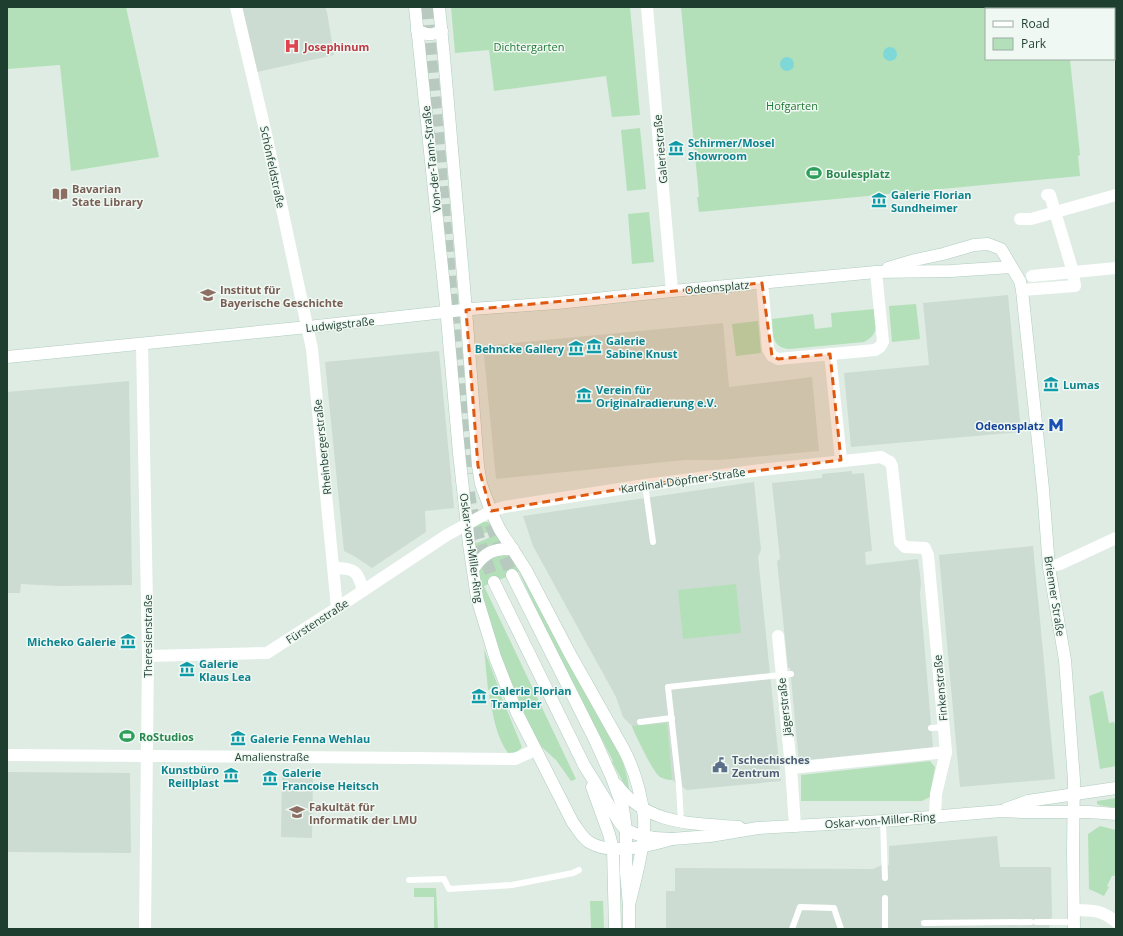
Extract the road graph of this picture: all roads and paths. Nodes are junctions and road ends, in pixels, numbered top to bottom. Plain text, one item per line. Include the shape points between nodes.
1 (236, 7) edge
2 (415, 7) edge
3 (439, 7) edge
4 (647, 7) edge
5 (417, 30) junction
6 (442, 31) junction
7 (1047, 195) dead end
8 (1116, 195) edge
9 (1055, 212) junction
10 (1020, 219) dead end
11 (1011, 267) junction
12 (1116, 268) edge
13 (876, 272) junction
14 (1032, 276) dead end
15 (1074, 276) junction
16 (762, 283) junction
17 (1022, 290) junction
18 (672, 291) junction
19 (466, 310) junction
20 (446, 312) junction
21 (308, 327) junction
22 (142, 344) junction
23 (830, 354) junction
24 (7, 357) edge
25 (841, 460) junction
26 (645, 485) junction
27 (491, 511) junction
28 (467, 524) junction
29 (1116, 538) edge
30 (653, 542) dead end
31 (513, 549) junction
32 (929, 559) joint
33 (1049, 567) junction
34 (334, 568) junction
35 (473, 569) junction
36 (512, 575) tunnel mouth
37 (494, 582) tunnel mouth
38 (363, 591) junction
39 (337, 608) junction
40 (778, 636) dead end
41 (148, 656) junction
42 (786, 674) junction
43 (672, 718) junction
44 (640, 722) dead end
45 (944, 727) junction
46 (931, 728) dead end
47 (535, 750) junction
48 (946, 752) junction
49 (7, 755) edge
50 (146, 755) junction
51 (584, 765) junction
52 (791, 768) junction
53 (612, 778) junction
54 (1116, 788) edge
55 (1074, 794) junction
56 (642, 808) junction
57 (1002, 811) junction
58 (1073, 812) junction
59 (1116, 814) edge
60 (935, 817) junction
61 (883, 821) junction
62 (681, 822) junction
63 (795, 826) junction
64 (758, 828) junction
65 (626, 830) junction
66 (642, 841) junction
67 (626, 848) junction
68 (612, 849) junction
69 (579, 870) dead end
70 (885, 878) dead end
71 (409, 880) dead end
72 (885, 898) dead end
73 (629, 905) junction
74 (1074, 920) edge
75 (1116, 922) edge
76 (924, 923) dead end
77 (145, 929) edge
78 (615, 929) edge
79 (629, 929) edge
80 (792, 929) edge
81 (841, 929) edge
82 (885, 929) edge

1 - 21 street, Schönfeldstraße
2 - 5 street, Von-der-Tann-Straße
3 - 6 street, Von-der-Tann-Straße
4 - 18 street, Galeriestraße
5 - 6 street via 425,35
5 - 20 street, Von-der-Tann-Straße
6 - 19 street, Von-der-Tann-Straße
7 - 9 street via 1050,195
8 - 9 street
9 - 10 street via 1031,219
9 - 15 street
11 - 13 street, Odeonsplatz
11 - 13 street, Odeonsplatz via 1002,249 988,244 974,245
11 - 17 street, Brienner Straße via 1020,281
12 - 15 street
13 - 16 street, Odeonsplatz
13 - 23 street, Odeonsplatz via 882,342 880,347 875,350
14 - 15 street
15 - 17 street via 1075,286
16 - 18 street, Odeonsplatz
16 - 23 street, Odeonsplatz via 768,349 772,356 778,359
17 - 33 street, Brienner Straße
18 - 19 street, Ludwigstraße
19 - 20 street, Ludwigstraße
19 - 27 street, Oskar-von-Miller-Ring via 478,466 481,484
20 - 21 street, Ludwigstraße
20 - 28 street, Oskar-von-Miller-Ring
21 - 22 street, Ludwigstraße
21 - 34 street, Rheinbergerstraße
22 - 24 street, Ludwigstraße
22 - 41 street, Theresienstraße
23 - 25 street
25 - 26 street, Kardinal-Döpfner-Straße
25 - 32 street, Kardinal-Döpfner-Straße via 877,457 890,462 900,542 905,547 925,548
26 - 27 street, Kardinal-Döpfner-Straße
26 - 30 lane
27 - 28 street, Kardinal-Döpfner-Straße
27 - 31 street, Oskar-von-Miller-Ring
28 - 35 street, Oskar-von-Miller-Ring
28 - 38 street, Fürstenstraße via 433,543
29 - 33 street
31 - 35 street via 503,548 481,557
31 - 56 street, Oskar-von-Miller-Ring via 624,750 638,784
32 - 45 street, Finkenstraße
33 - 55 street, Brienner Straße via 1065,660
34 - 38 street via 348,568 359,575
34 - 39 street, Rheinbergerstraße
35 - 47 street, Oskar-von-Miller-Ring via 477,598 494,656
36 - 53 street, Oskar-von-Miller-Ring
37 - 51 street, Oskar-von-Miller-Ring
38 - 39 street, Fürstenstraße
39 - 41 street, Fürstenstraße via 267,653
40 - 42 street, Jägerstraße
41 - 50 street, Theresienstraße
42 - 43 lane via 668,687
42 - 52 street, Jägerstraße
43 - 44 lane
43 - 62 lane
45 - 46 lane
45 - 48 street, Finkenstraße
47 - 50 street, Amalienstraße via 508,759
47 - 68 street, Oskar-von-Miller-Ring via 580,833 588,842
48 - 52 street
48 - 60 street, Finkenstraße via 936,794
49 - 50 street, Amalienstraße
50 - 77 street, Theresienstraße
51 - 65 street, Oskar-von-Miller-Ring
51 - 68 street
52 - 63 street, Jägerstraße
53 - 56 street, Oskar-von-Miller-Ring via 628,797
53 - 65 street, Oskar-von-Miller-Ring via 623,808
54 - 55 street, Oskar-von-Miller-Ring
55 - 57 street, Oskar-von-Miller-Ring via 1028,801
55 - 58 street, Brienner Straße
56 - 62 street, Oskar-von-Miller-Ring via 655,815
56 - 66 street, Oskar-von-Miller-Ring
57 - 58 street, Oskar-von-Miller-Ring
57 - 60 street, Oskar-von-Miller-Ring
58 - 59 street, Oskar-von-Miller-Ring
58 - 74 street, Brienner Straße
60 - 61 street, Oskar-von-Miller-Ring
61 - 63 street, Oskar-von-Miller-Ring
61 - 70 lane
62 - 64 street, Oskar-von-Miller-Ring
63 - 64 street, Oskar-von-Miller-Ring
64 - 66 street, Oskar-von-Miller-Ring via 710,836
65 - 66 street
65 - 67 street
66 - 67 street, Oskar-von-Miller-Ring
66 - 73 street
67 - 68 street, Oskar-von-Miller-Ring
67 - 73 street
68 - 78 street
69 - 71 lane via 512,885 449,889 444,879
72 - 82 lane
73 - 79 street
74 - 75 street via 1102,912
74 - 76 lane
80 - 81 lane via 800,907 834,908

